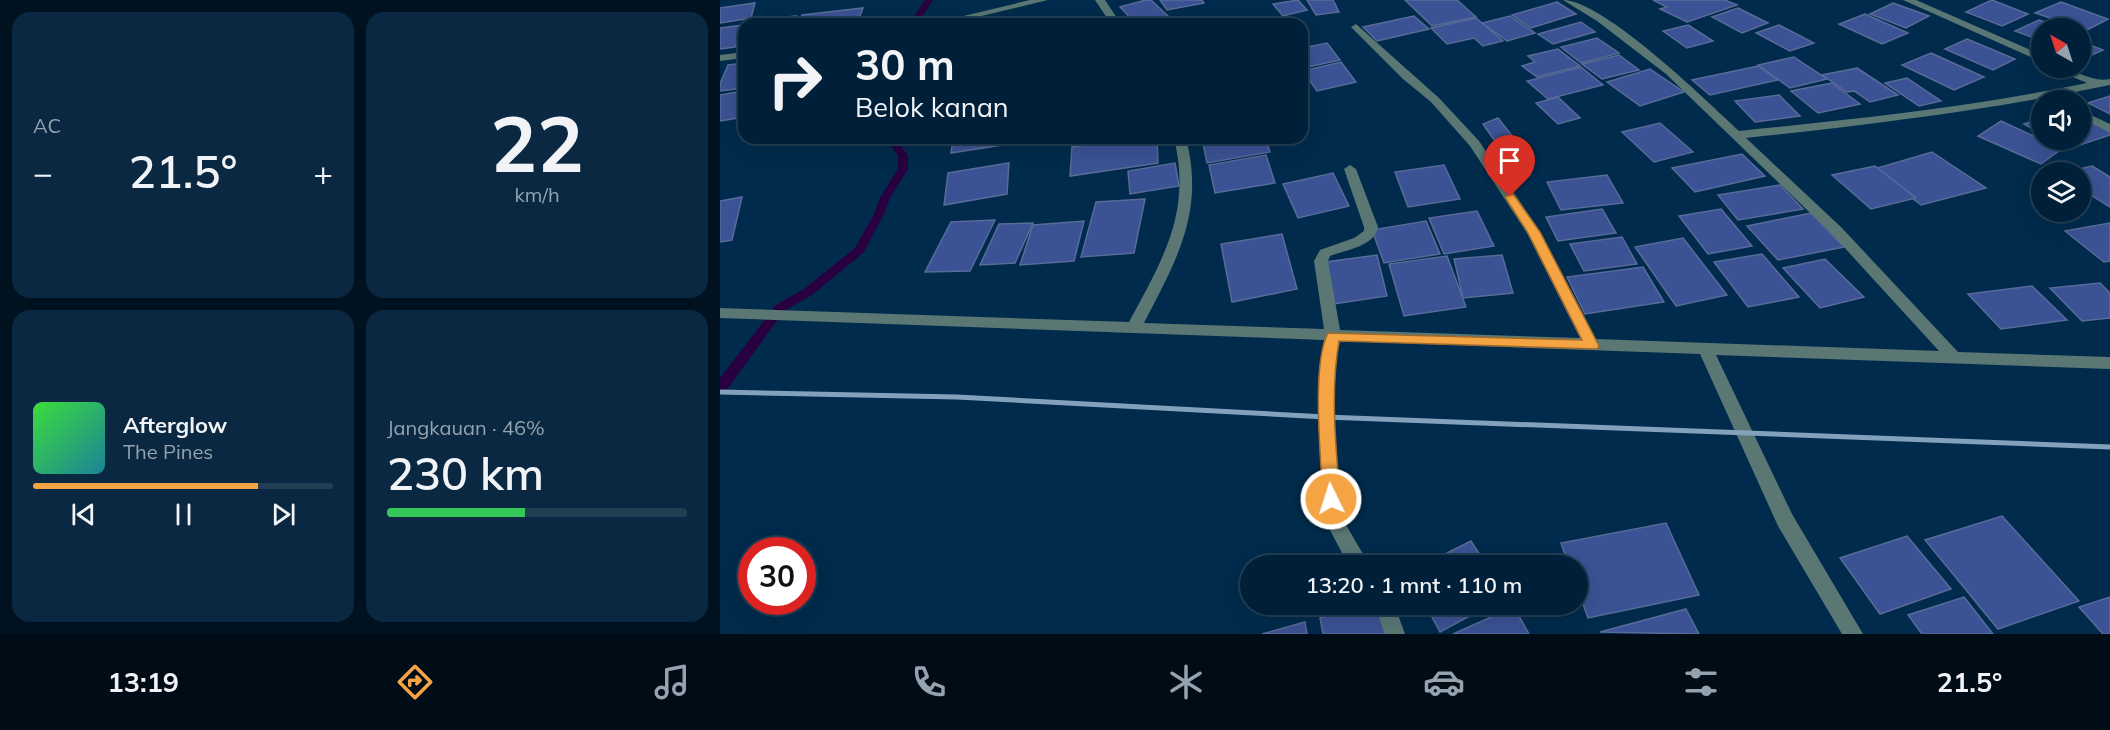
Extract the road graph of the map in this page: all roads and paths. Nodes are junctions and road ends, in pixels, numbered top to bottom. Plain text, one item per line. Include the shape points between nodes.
1 (1043, 0) edge
2 (1100, 0) edge
3 (1568, 0) edge
4 (1908, 0) edge
5 (1010, 4) edge
6 (957, 18) edge
7 (1112, 18) edge
8 (1356, 27) dead end
9 (2031, 54) edge
10 (738, 56) edge
11 (720, 58) edge
12 (2084, 78) edge
13 (2110, 82) edge
14 (2098, 84) junction
15 (2067, 90) edge
16 (2031, 98) edge
17 (2091, 119) edge
18 (2110, 129) edge
19 (1736, 135) junction
20 (1181, 144) edge
21 (1350, 169) dead end
22 (720, 313) edge
23 (1134, 328) junction
24 (1333, 336) junction
25 (1592, 346) junction
26 (1705, 348) junction
27 (1954, 357) junction
28 (2110, 363) edge
29 (1353, 555) edge
30 (1388, 615) edge
31 (1395, 634) edge
32 (1853, 634) edge

1 - 5 street
2 - 7 street
3 - 19 street via 1670,72
4 - 9 street
5 - 6 street
8 - 25 street via 1435,100 1475,144 1534,232
10 - 11 street
12 - 14 street
13 - 14 street
14 - 15 street
16 - 19 street via 1894,119
17 - 18 street
19 - 27 street via 1837,231
20 - 23 street via 1188,192 1183,223 1169,261
21 - 24 street via 1371,227 1364,239 1330,250 1322,258
22 - 23 street
23 - 24 street
24 - 25 street
24 - 29 street via 1327,368 1326,417 1332,519
25 - 26 street
26 - 27 street
26 - 32 street via 1785,520
27 - 28 street
30 - 31 street

